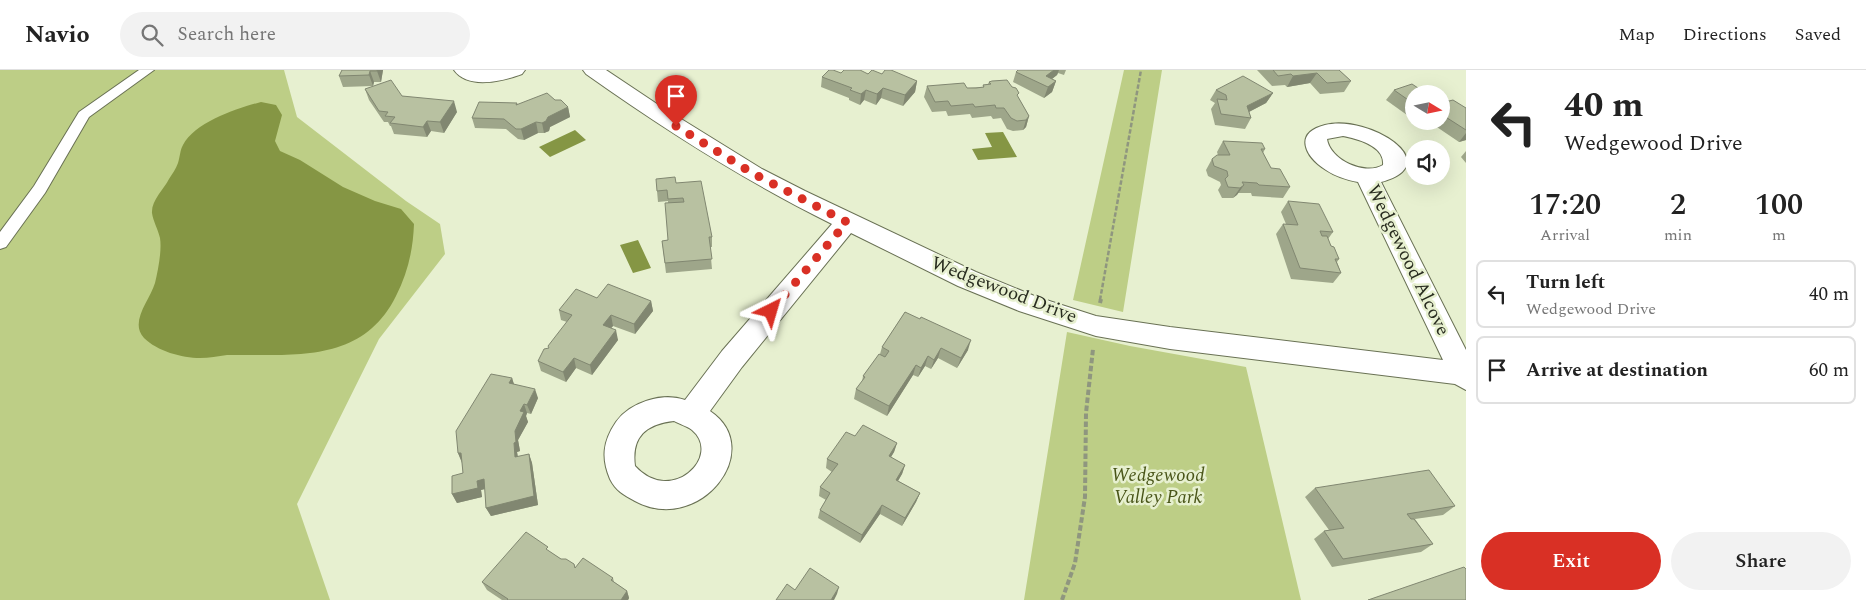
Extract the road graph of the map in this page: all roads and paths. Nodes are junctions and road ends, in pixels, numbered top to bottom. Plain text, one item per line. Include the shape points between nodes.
1 (148, 70) edge
2 (464, 70) edge
3 (515, 70) edge
4 (593, 70) edge
5 (1366, 176) dead end
6 (847, 222) junction
7 (0, 243) edge
8 (1465, 374) edge
9 (692, 413) dead end

1 - 7 lane via 84,115 40,189
2 - 3 street via 485,76
4 - 6 street, Wedgewood Drive via 754,174
5 - 8 street, Wedgewood Alcove
6 - 8 street, Wedgewood Drive via 967,279 1028,304 1096,326
6 - 9 street via 732,359

